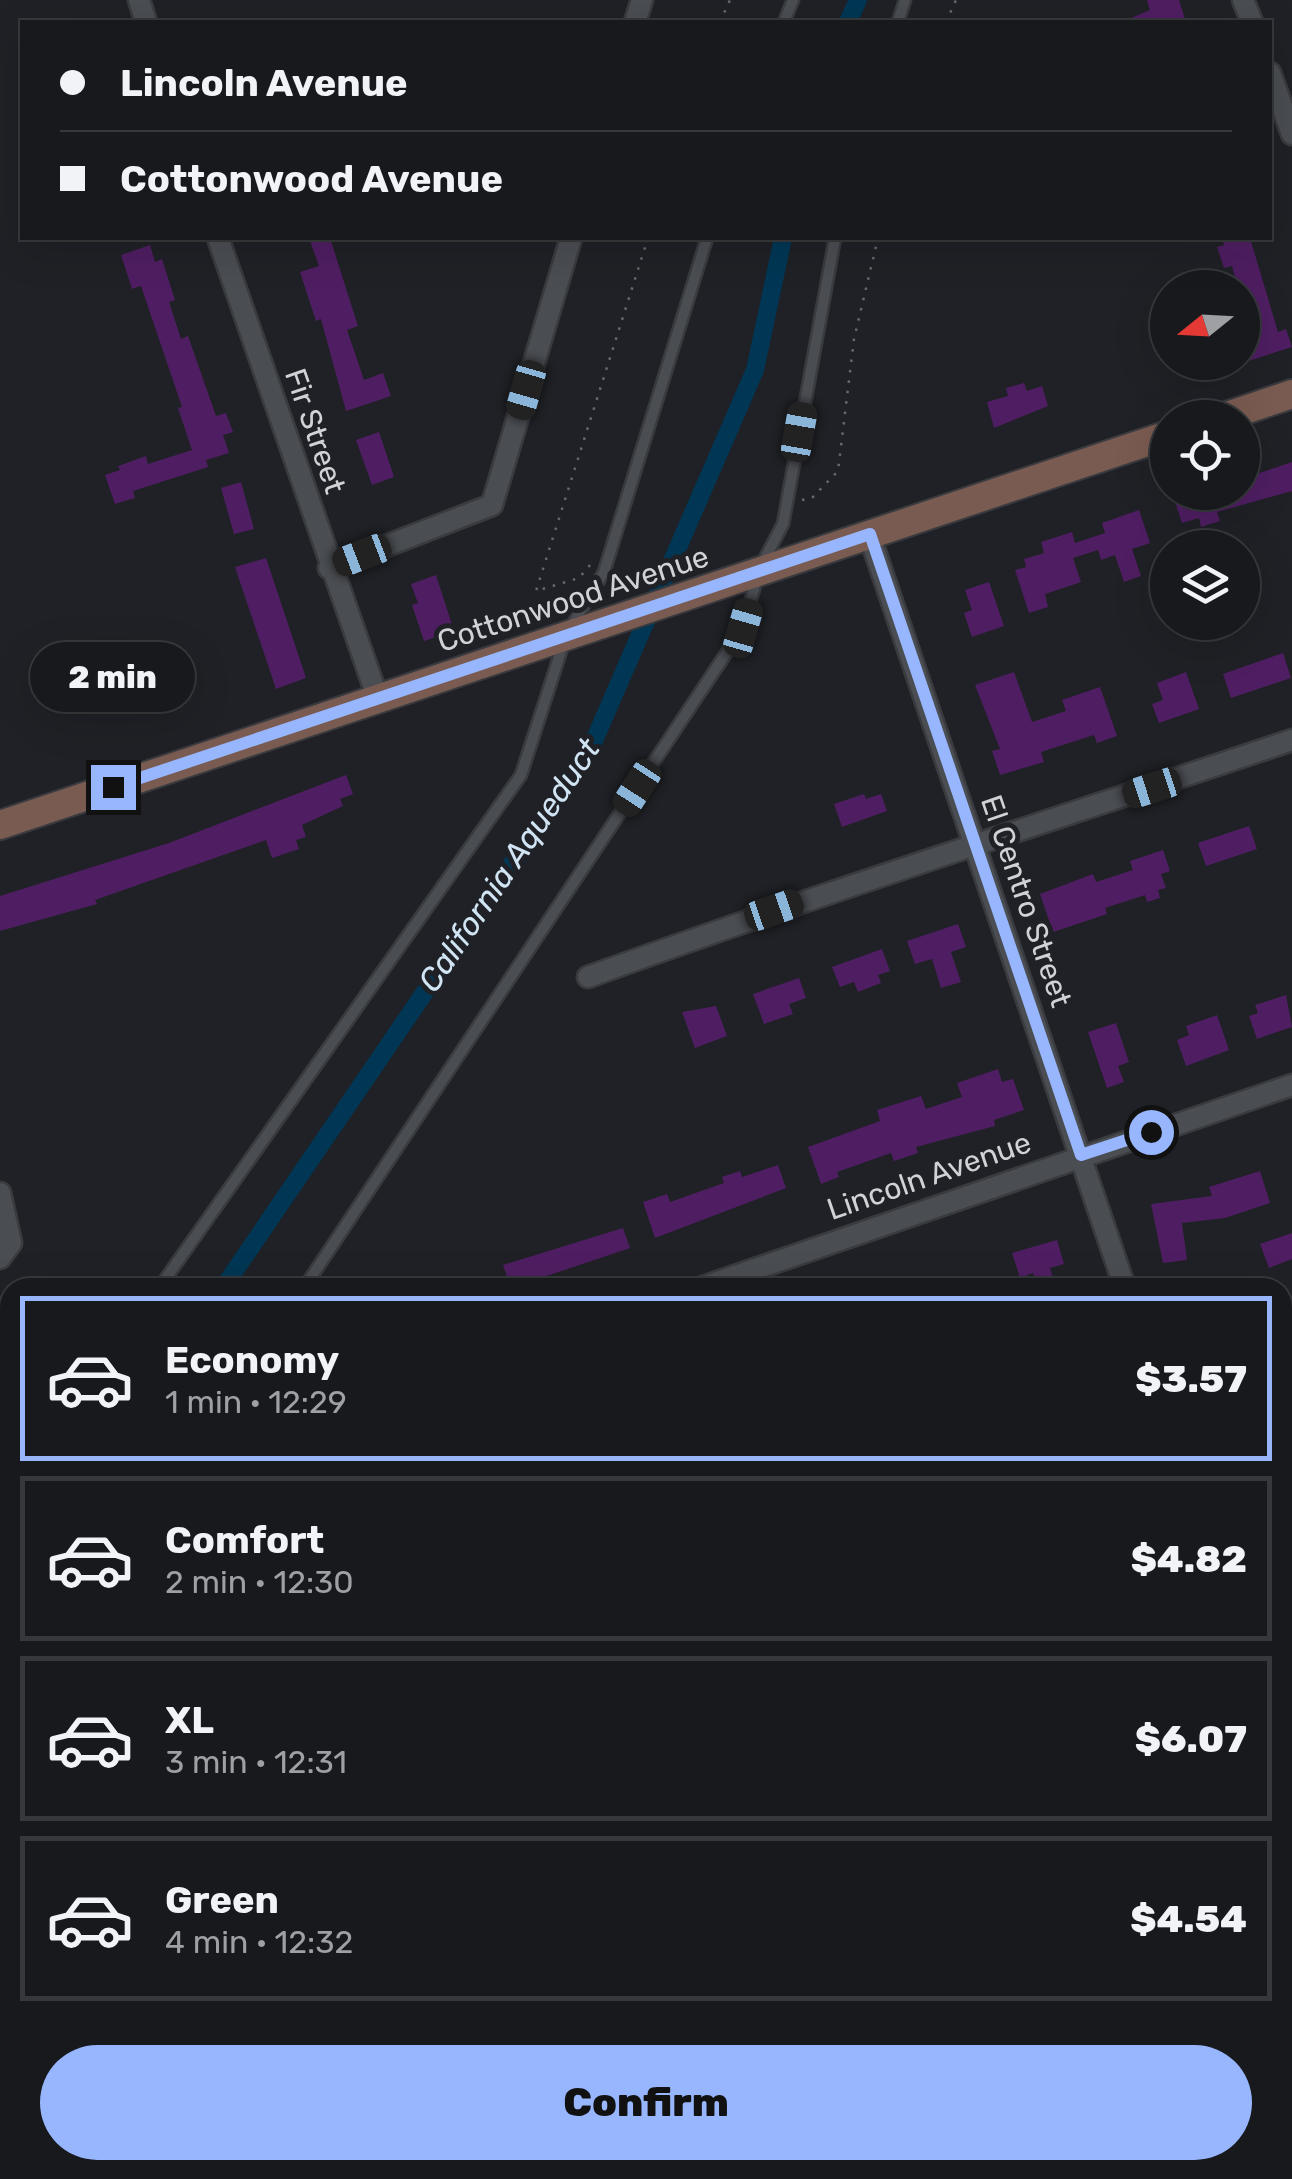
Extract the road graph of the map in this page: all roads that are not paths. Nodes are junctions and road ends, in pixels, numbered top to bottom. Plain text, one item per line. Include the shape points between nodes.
1 (1272, 79) edge
2 (1292, 134) edge
3 (219, 240) edge
4 (570, 240) edge
5 (706, 240) edge
6 (835, 240) edge
7 (1292, 394) edge
8 (1260, 405) edge
9 (1150, 441) edge
10 (870, 534) junction
11 (329, 568) junction
12 (759, 571) junction
13 (566, 636) junction
14 (378, 698) junction
15 (1292, 740) edge
16 (0, 825) edge
17 (976, 846) junction
18 (588, 977) dead end
19 (1292, 1085) edge
20 (1081, 1155) junction
21 (0, 1193) edge
22 (0, 1258) edge
23 (166, 1278) edge
24 (311, 1278) edge
25 (729, 1278) edge
26 (1122, 1278) edge

1 - 2 street
3 - 11 street, Fir Street
4 - 11 street via 492,505
5 - 13 lane via 604,572
6 - 12 lane via 782,524
7 - 8 street
9 - 10 street, Cottonwood Avenue
10 - 12 street, Cottonwood Avenue
10 - 17 street, El Centro Street
11 - 14 street, Fir Street
12 - 13 street, Cottonwood Avenue
12 - 24 lane via 743,628
13 - 14 street, Cottonwood Avenue
13 - 23 lane via 522,775
14 - 16 street, Cottonwood Avenue
15 - 17 street
17 - 18 street via 849,883
17 - 20 street, El Centro Street
19 - 20 street, Lincoln Avenue
20 - 25 street, Lincoln Avenue
20 - 26 street, El Centro Street
21 - 22 street via 11,1243

